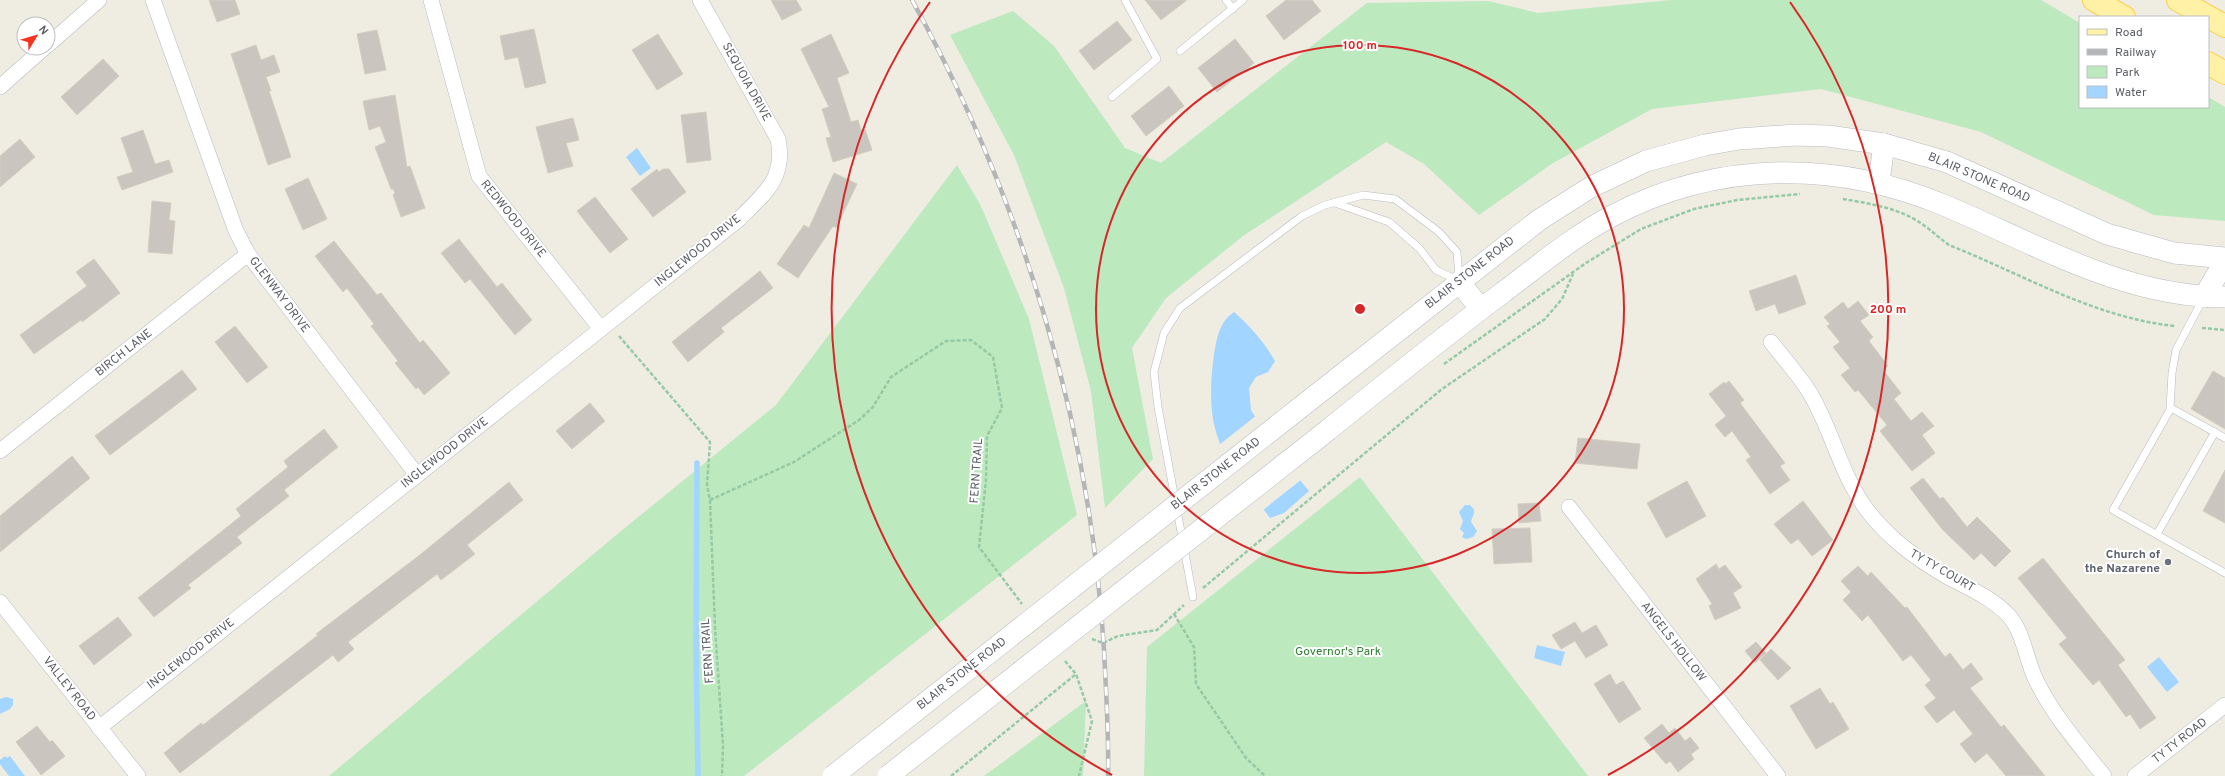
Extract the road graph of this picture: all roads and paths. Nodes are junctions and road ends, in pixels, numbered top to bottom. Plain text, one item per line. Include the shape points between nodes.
1 (99, 0) edge
2 (153, 0) edge
3 (431, 0) edge
4 (700, 0) edge
5 (1125, 0) edge
6 (1226, 0) edge
7 (1244, 0) edge
8 (2094, 0) edge
9 (2178, 0) edge
10 (1233, 9) junction
11 (2122, 16) edge
12 (2207, 16) edge
13 (2209, 17) edge
14 (2225, 26) edge
15 (56, 38) edge
16 (1180, 51) dead end
17 (35, 56) edge
18 (2209, 64) edge
19 (2225, 72) edge
20 (0, 87) edge
21 (1112, 96) dead end
22 (1884, 144) junction
23 (780, 168) joint
24 (1879, 182) junction
25 (1803, 194) dead end
26 (1837, 198) dead end
27 (1335, 203) junction
28 (248, 254) junction
29 (2225, 260) edge
30 (1573, 272) junction
31 (1459, 282) junction
32 (2225, 296) edge
33 (2204, 297) junction
34 (1481, 309) junction
35 (2171, 325) dead end
36 (605, 326) junction
37 (2206, 328) dead end
38 (2225, 330) edge
39 (1771, 342) dead end
40 (1443, 365) dead end
41 (2170, 409) junction
42 (2215, 432) junction
43 (2225, 438) edge
44 (0, 451) edge
45 (417, 475) junction
46 (710, 500) junction
47 (1569, 507) dead end
48 (2157, 534) junction
49 (2225, 573) edge
50 (1193, 597) junction
51 (0, 602) edge
52 (1025, 609) dead end
53 (1174, 614) junction
54 (1086, 637) dead end
55 (1062, 658) dead end
56 (1076, 674) junction
57 (2225, 705) edge
58 (99, 728) junction
59 (138, 776) edge
60 (722, 776) edge
61 (833, 776) edge
62 (888, 776) edge
63 (951, 776) edge
64 (1079, 776) edge
65 (1265, 776) edge
66 (1778, 776) edge
67 (2104, 776) edge
68 (2135, 776) edge

1 - 15 street
2 - 28 street, GLENWAY DRIVE via 236,231
3 - 36 street, REDWOOD DRIVE via 479,176
4 - 23 street, SEQUOIA DRIVE via 778,139
5 - 21 lane via 1157,59
6 - 10 lane
7 - 10 lane
8 - 11 main road
9 - 12 main road
10 - 16 lane
13 - 14 main road
17 - 20 street
18 - 19 main road
22 - 24 main road
22 - 29 main road, BLAIR STONE ROAD via 1947,162 2108,234 2174,253
22 - 31 main road, BLAIR STONE ROAD via 1828,136 1796,135 1739,139 1646,161 1591,187 1539,220
23 - 36 street, INGLEWOOD DRIVE via 770,188 738,220
24 - 33 main road via 1945,205 2084,267 2136,285
24 - 34 main road via 1795,171 1759,172 1668,192 1612,216 1565,245
25 - 30 path via 1737,200 1694,209 1641,229
26 - 35 path via 1902,213 1949,245 2091,305 2147,322
27 - 31 lane via 1389,222 1419,248 1436,270
27 - 31 lane via 1363,195 1395,199 1439,232 1457,252
27 - 50 lane via 1302,216 1180,308 1164,333 1154,372 1157,400
28 - 44 street, BIRCH LANE
28 - 45 street, GLENWAY DRIVE
29 - 33 main road
30 - 40 path
30 - 50 path via 1562,299 1545,318 1442,389
31 - 34 main road
31 - 61 main road, BLAIR STONE ROAD, bridge
32 - 33 main road
33 - 41 lane via 2176,350
34 - 62 main road, bridge
36 - 45 street, INGLEWOOD DRIVE
36 - 46 path, FERN TRAIL via 687,413 710,442 707,485
37 - 38 path
39 - 67 street, TY TY COURT via 1810,393 1847,475 1866,509 1901,546 1949,578 1995,602 2010,617 2044,693 2060,720
41 - 42 lane
41 - 48 lane via 2113,510
42 - 43 lane
42 - 48 lane
45 - 58 street, INGLEWOOD DRIVE
46 - 52 path, FERN TRAIL via 794,462 859,420 873,407 891,377 946,340 971,340 993,356 1002,408 987,436 986,480 979,547
46 - 60 path, FERN TRAIL via 723,745
47 - 66 street, ANGELS HOLLOW
48 - 49 lane
50 - 53 path
51 - 58 street, VALLEY ROAD
53 - 54 path via 1157,630 1151,632 1118,636 1103,643
53 - 65 path via 1194,647 1196,684 1246,758
55 - 56 path
56 - 63 path
56 - 64 path via 1092,720
57 - 68 street, TY TY ROAD
58 - 59 street, VALLEY ROAD

